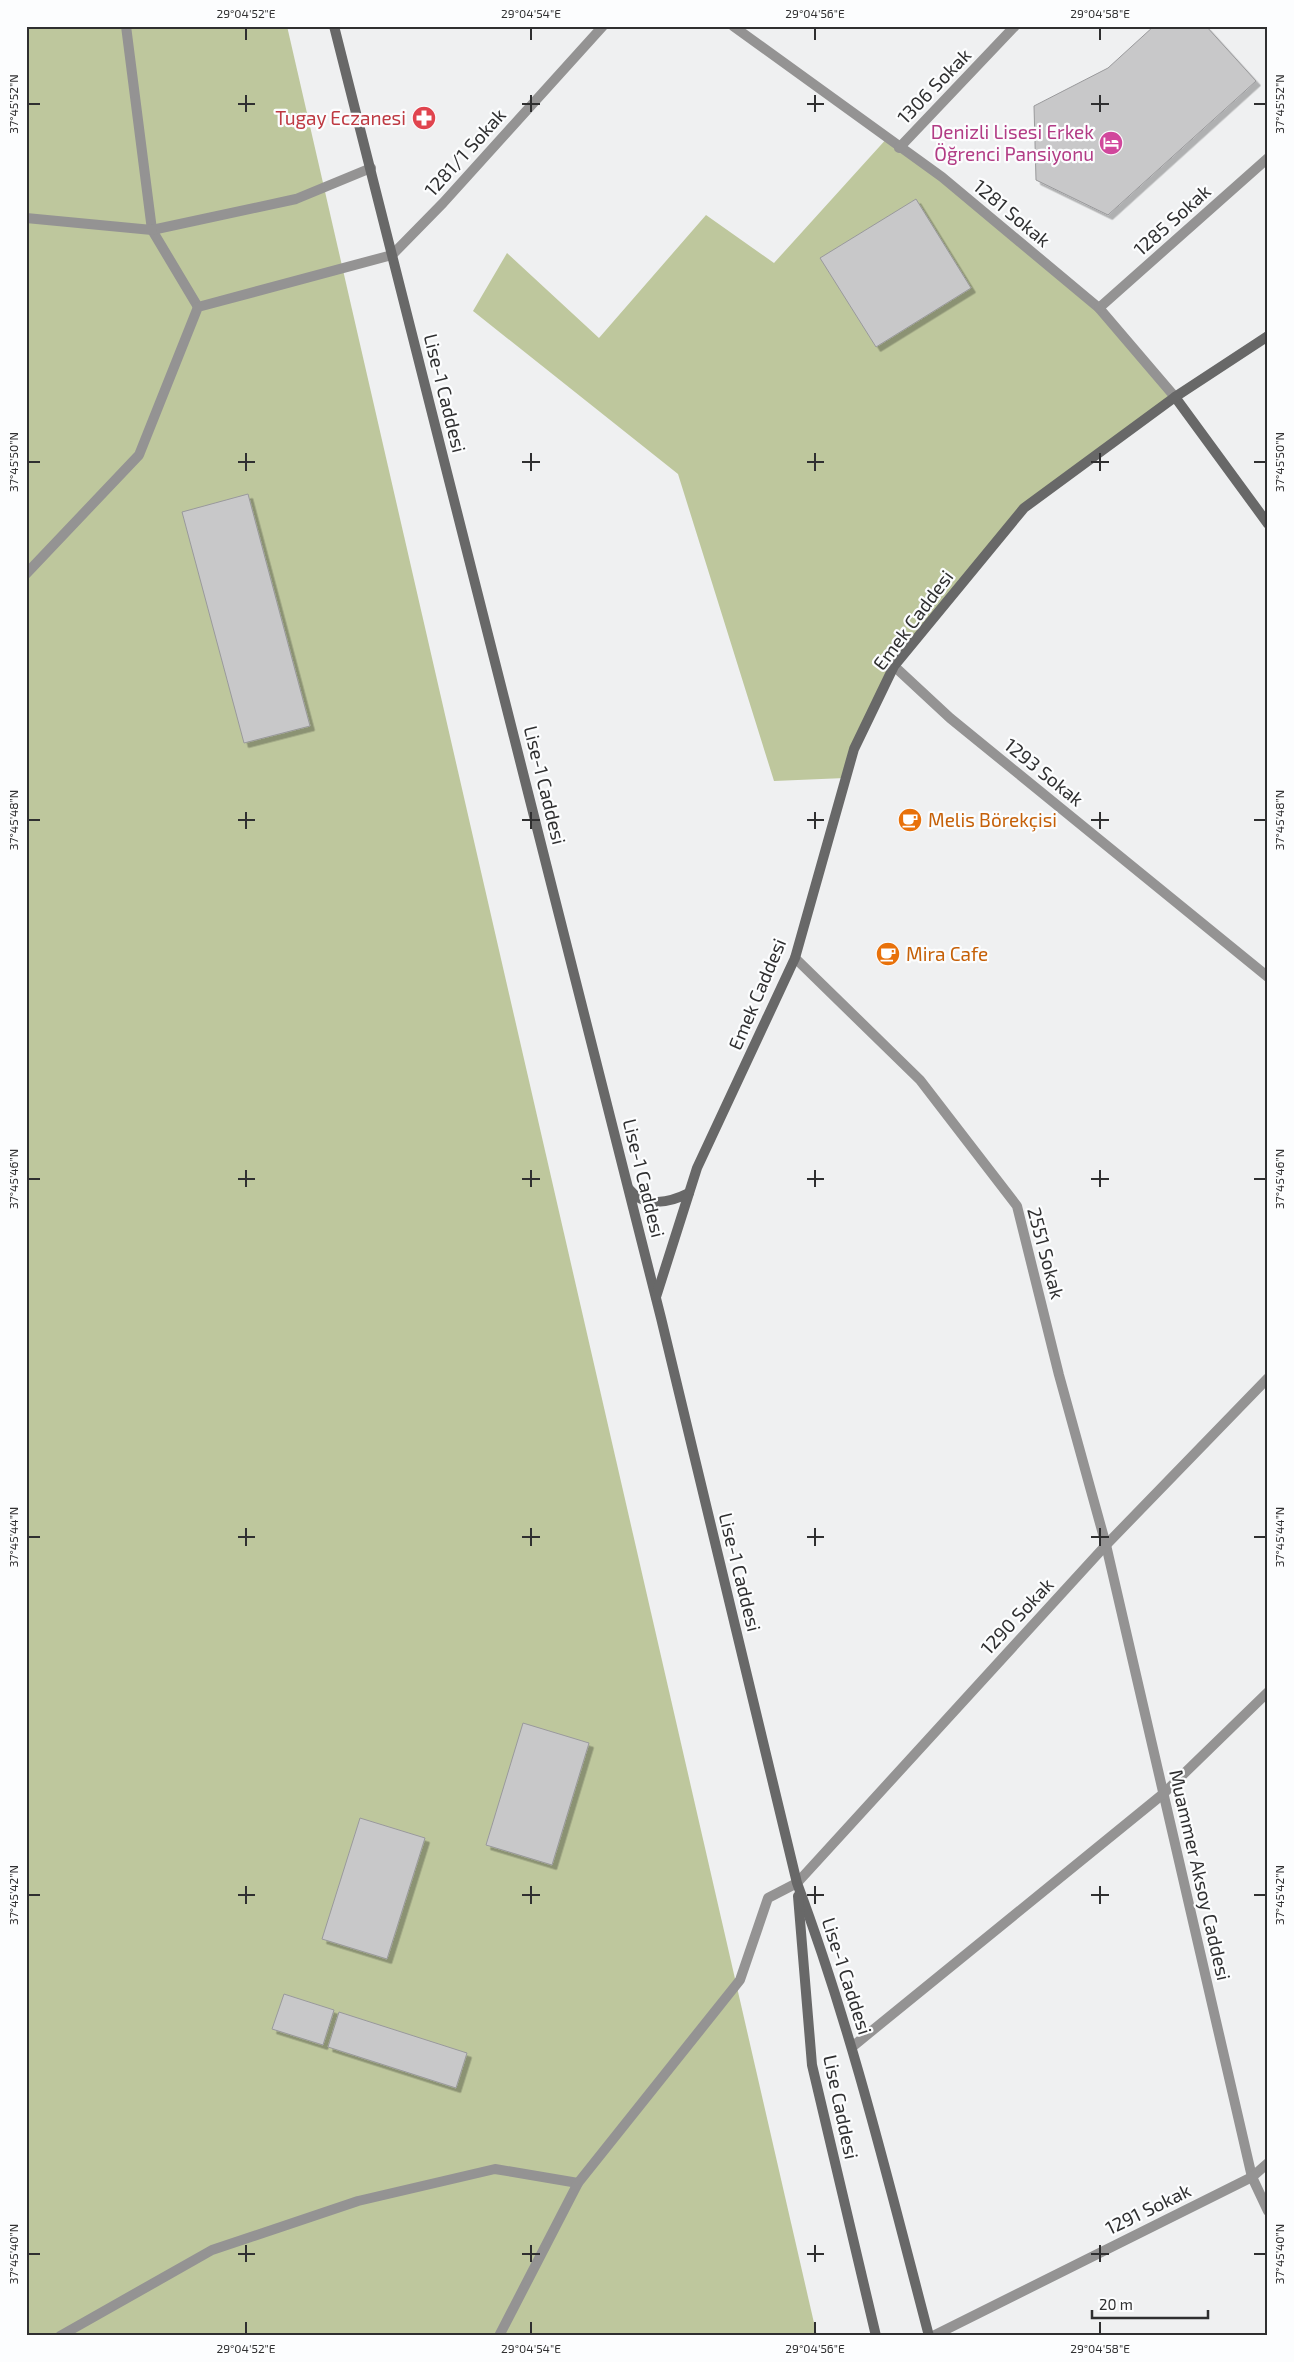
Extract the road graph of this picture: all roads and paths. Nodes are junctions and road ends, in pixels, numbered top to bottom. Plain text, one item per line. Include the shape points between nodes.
1 (126, 26) edge
2 (334, 26) edge
3 (603, 26) edge
4 (733, 26) edge
5 (1015, 26) edge
6 (899, 148) junction
7 (1268, 158) edge
8 (371, 168) junction
9 (26, 218) edge
10 (152, 230) junction
11 (392, 256) junction
12 (198, 307) junction
13 (1099, 308) junction
14 (1268, 336) edge
15 (1175, 397) junction
16 (1268, 524) edge
17 (26, 574) edge
18 (894, 666) junction
19 (795, 958) junction
20 (1268, 977) edge
21 (627, 1186) junction
22 (689, 1193) junction
23 (656, 1298) junction
24 (1268, 1378) edge
25 (1106, 1545) junction
26 (1268, 1692) edge
27 (1163, 1794) junction
28 (797, 1883) junction
29 (852, 2046) junction
30 (1268, 2163) edge
31 (1252, 2177) junction
32 (578, 2183) junction
33 (1268, 2211) edge
34 (60, 2336) edge
35 (499, 2336) edge
36 (876, 2336) edge
37 (931, 2336) edge

1 - 10 street
2 - 8 main road, Lise-1 Caddesi
3 - 11 street, 1281/1 Sokak
4 - 6 street, 1281 Sokak
5 - 6 street, 1306 Sokak
6 - 13 street, 1281 Sokak via 942,177
7 - 13 street, 1285 Sokak
8 - 10 street via 296,199
8 - 11 main road, Lise-1 Caddesi
9 - 10 street
10 - 12 street
11 - 12 street
11 - 21 main road, Lise-1 Caddesi
12 - 17 street via 139,455
13 - 15 street, 1281 Sokak
14 - 15 main road, Emek Caddesi
15 - 16 main road
15 - 18 main road, Emek Caddesi via 1024,508
18 - 19 main road, Emek Caddesi via 854,749
18 - 20 street, 1293 Sokak via 950,718
19 - 22 main road, Emek Caddesi
19 - 25 street, 2551 Sokak via 920,1080 1018,1206 1059,1374
21 - 22 main road via 634,1196 653,1202 678,1199
21 - 23 main road, Lise-1 Caddesi
22 - 23 main road, Emek Caddesi
23 - 28 main road, Lise-1 Caddesi
24 - 25 street, 1290 Sokak
25 - 27 street, Muammer Aksoy Caddesi
25 - 28 street, 1290 Sokak
26 - 27 street
27 - 29 street
27 - 31 street, Muammer Aksoy Caddesi
28 - 29 main road, Lise-1 Caddesi
28 - 32 street via 768,1898 740,1980
28 - 36 main road, Lise Caddesi via 812,2065
29 - 37 main road, Lise-1 Caddesi
30 - 31 street, 1291 Sokak
31 - 33 street, Muammer Aksoy Caddesi
31 - 37 street, 1291 Sokak
32 - 34 street via 495,2169 358,2201 212,2250
32 - 35 street

